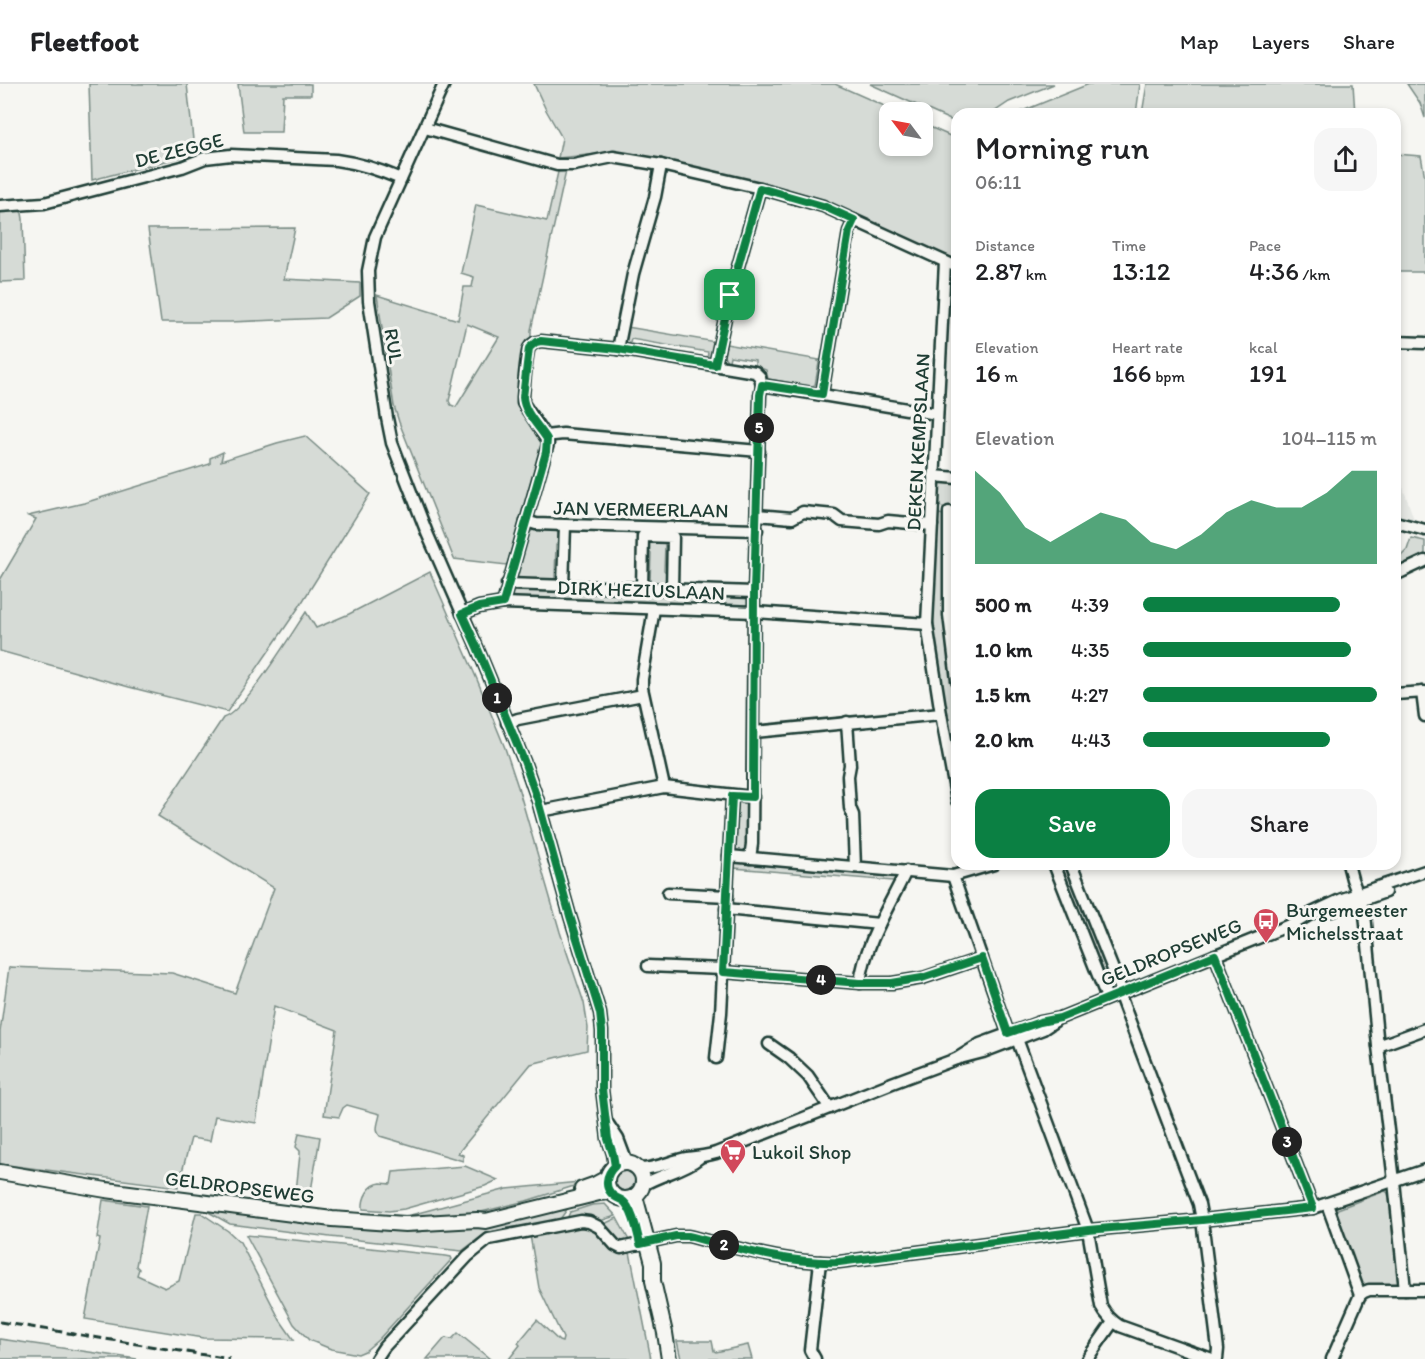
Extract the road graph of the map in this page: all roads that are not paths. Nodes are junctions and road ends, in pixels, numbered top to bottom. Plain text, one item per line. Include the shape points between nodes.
1 (444, 84) edge
2 (425, 128) junction
3 (662, 165) junction
4 (401, 179) junction
5 (760, 188) junction
6 (0, 206) edge
7 (854, 220) junction
8 (945, 262) junction
9 (951, 264) edge
10 (1401, 342) edge
11 (1425, 343) edge
12 (618, 349) junction
13 (715, 365) junction
14 (762, 385) junction
15 (822, 394) junction
16 (937, 414) junction
17 (545, 436) junction
18 (759, 451) junction
19 (934, 476) junction
20 (951, 477) edge
21 (932, 512) junction
22 (951, 512) edge
23 (757, 515) junction
24 (526, 521) junction
25 (1401, 524) edge
26 (565, 525) junction
27 (932, 525) junction
28 (757, 530) junction
29 (1425, 530) edge
30 (1425, 561) edge
31 (951, 565) edge
32 (1401, 572) edge
33 (507, 584) junction
34 (562, 586) junction
35 (642, 589) junction
36 (672, 590) junction
37 (754, 592) junction
38 (503, 603) junction
39 (654, 609) junction
40 (755, 612) junction
41 (462, 614) junction
42 (927, 624) junction
43 (951, 634) edge
44 (1424, 692) edge
45 (1401, 694) edge
46 (643, 695) junction
47 (940, 714) junction
48 (1425, 716) edge
49 (847, 722) junction
50 (507, 723) junction
51 (754, 732) junction
52 (951, 770) edge
53 (664, 788) junction
54 (732, 796) junction
55 (753, 797) junction
56 (542, 811) junction
57 (729, 856) junction
58 (750, 858) junction
59 (855, 867) junction
60 (964, 870) edge
61 (1056, 870) edge
62 (1073, 870) edge
63 (1350, 870) edge
64 (906, 871) junction
65 (1425, 872) edge
66 (953, 876) junction
67 (668, 893) dead end
68 (727, 896) junction
69 (1360, 898) junction
70 (726, 909) junction
71 (879, 924) junction
72 (1215, 955) junction
73 (982, 958) junction
74 (648, 966) dead end
75 (723, 971) junction
76 (860, 983) junction
77 (1120, 993) junction
78 (1107, 998) junction
79 (1425, 1029) edge
80 (1013, 1036) junction
81 (769, 1044) dead end
82 (1378, 1047) junction
83 (716, 1058) dead end
84 (830, 1108) junction
85 (699, 1158) junction
86 (622, 1169) junction
87 (1425, 1170) edge
88 (0, 1172) edge
89 (1394, 1181) junction
90 (610, 1192) junction
91 (634, 1193) junction
92 (1327, 1204) junction
93 (1313, 1208) junction
94 (477, 1220) junction
95 (1202, 1220) junction
96 (1088, 1230) junction
97 (644, 1243) junction
98 (820, 1262) junction
99 (1405, 1290) junction
100 (1425, 1290) edge
101 (1360, 1295) junction
102 (1113, 1322) junction
103 (376, 1359) edge
104 (669, 1359) edge
105 (815, 1359) edge
106 (1088, 1359) edge
107 (1212, 1359) edge
108 (1217, 1359) edge
109 (1332, 1359) edge

1 - 2 street, RUL
2 - 3 street via 556,165 613,157
2 - 4 street, RUL
3 - 5 street
3 - 12 street
4 - 6 street, DE ZEGGE via 351,162 231,155 205,158 44,203
4 - 41 street, RUL via 375,237 368,270 369,301 392,443
5 - 7 street via 823,206
5 - 13 street
7 - 8 street
7 - 15 street
8 - 9 street
8 - 16 street, DEKEN KEMPSLAAN
10 - 11 street
12 - 13 street
12 - 17 street via 541,341 532,344 523,403
13 - 14 street via 755,372
14 - 15 street
14 - 18 street
15 - 16 street
16 - 19 street, DEKEN KEMPSLAAN
17 - 18 street via 564,434
17 - 24 street via 548,444
18 - 23 street
19 - 20 street
19 - 21 street, DEKEN KEMPSLAAN
21 - 22 street
21 - 27 street, DEKEN KEMPSLAAN
23 - 27 street via 792,518 803,512 834,514 842,521
23 - 28 street
24 - 26 street, JAN VERMEERLAAN
24 - 33 street
25 - 29 street
26 - 28 street, JAN VERMEERLAAN
26 - 34 street, DIRK HEZIUSLAAN
27 - 42 street, DEKEN KEMPSLAAN
28 - 37 street
30 - 32 street
31 - 43 street, DEKEN KEMPSLAAN
33 - 34 street, DIRK HEZIUSLAAN
33 - 38 street
34 - 35 street, DIRK HEZIUSLAAN
35 - 36 street, DIRK HEZIUSLAAN
35 - 36 street, DIRK HEZIUSLAAN via 644,536 673,537
36 - 37 street, DIRK HEZIUSLAAN
37 - 40 street
38 - 39 street, DIRK HEZIUSLAAN
38 - 41 street, DIRK HEZIUSLAAN
39 - 40 street, DIRK HEZIUSLAAN
39 - 46 street via 642,679
40 - 42 street, DIRK HEZIUSLAAN
40 - 51 street
41 - 50 street, RUL
42 - 47 street, DEKEN KEMPSLAAN
44 - 45 street
44 - 48 street
46 - 50 street
46 - 53 street
47 - 49 street
47 - 52 street, DEKEN KEMPSLAAN
49 - 51 street
49 - 59 street
50 - 56 street, RUL
51 - 55 street
53 - 54 street
53 - 56 street
54 - 55 street
54 - 57 street
55 - 58 street
56 - 86 street, RUL via 600,1013 602,1089 607,1122 618,1139
57 - 58 street
57 - 68 street
58 - 59 street
59 - 64 street
60 - 66 street
61 - 78 street
62 - 77 street
63 - 69 street
64 - 66 street
64 - 71 street
65 - 69 street, GELDROPSEWEG via 1395,888
66 - 73 street
67 - 68 street
68 - 70 street
69 - 72 street, GELDROPSEWEG
69 - 82 street via 1365,914
70 - 71 street
70 - 75 street
71 - 76 street
72 - 77 street, GELDROPSEWEG
72 - 93 street
73 - 76 street via 922,978
73 - 80 street
74 - 75 street
75 - 76 street
75 - 83 street
77 - 78 street, GELDROPSEWEG
77 - 95 street
78 - 80 street, GELDROPSEWEG via 1043,1029
79 - 82 street
80 - 84 street, GELDROPSEWEG via 982,1052
80 - 96 street
81 - 84 street via 808,1076
82 - 89 street
84 - 85 street, GELDROPSEWEG
85 - 86 street, GELDROPSEWEG via 652,1169
85 - 91 street, GELDROPSEWEG via 689,1166 654,1178
86 - 90 main road via 607,1185
86 - 91 main road via 643,1179
86 - 94 main road, GELDROPSEWEG via 596,1184
87 - 89 street
88 - 94 main road, GELDROPSEWEG via 332,1219 405,1224
89 - 92 street
89 - 99 street
90 - 91 main road via 616,1197
90 - 94 main road, GELDROPSEWEG
91 - 97 main road
92 - 93 street
92 - 101 street
93 - 95 street
95 - 96 street
95 - 108 street
96 - 98 street
96 - 102 street via 1101,1306
97 - 98 street via 688,1236
97 - 103 street via 621,1248 599,1227 581,1221 489,1239 468,1256
97 - 104 main road via 653,1263
98 - 105 street via 810,1350
99 - 100 street
99 - 101 street via 1369,1290
101 - 109 street
102 - 106 street
102 - 107 street

